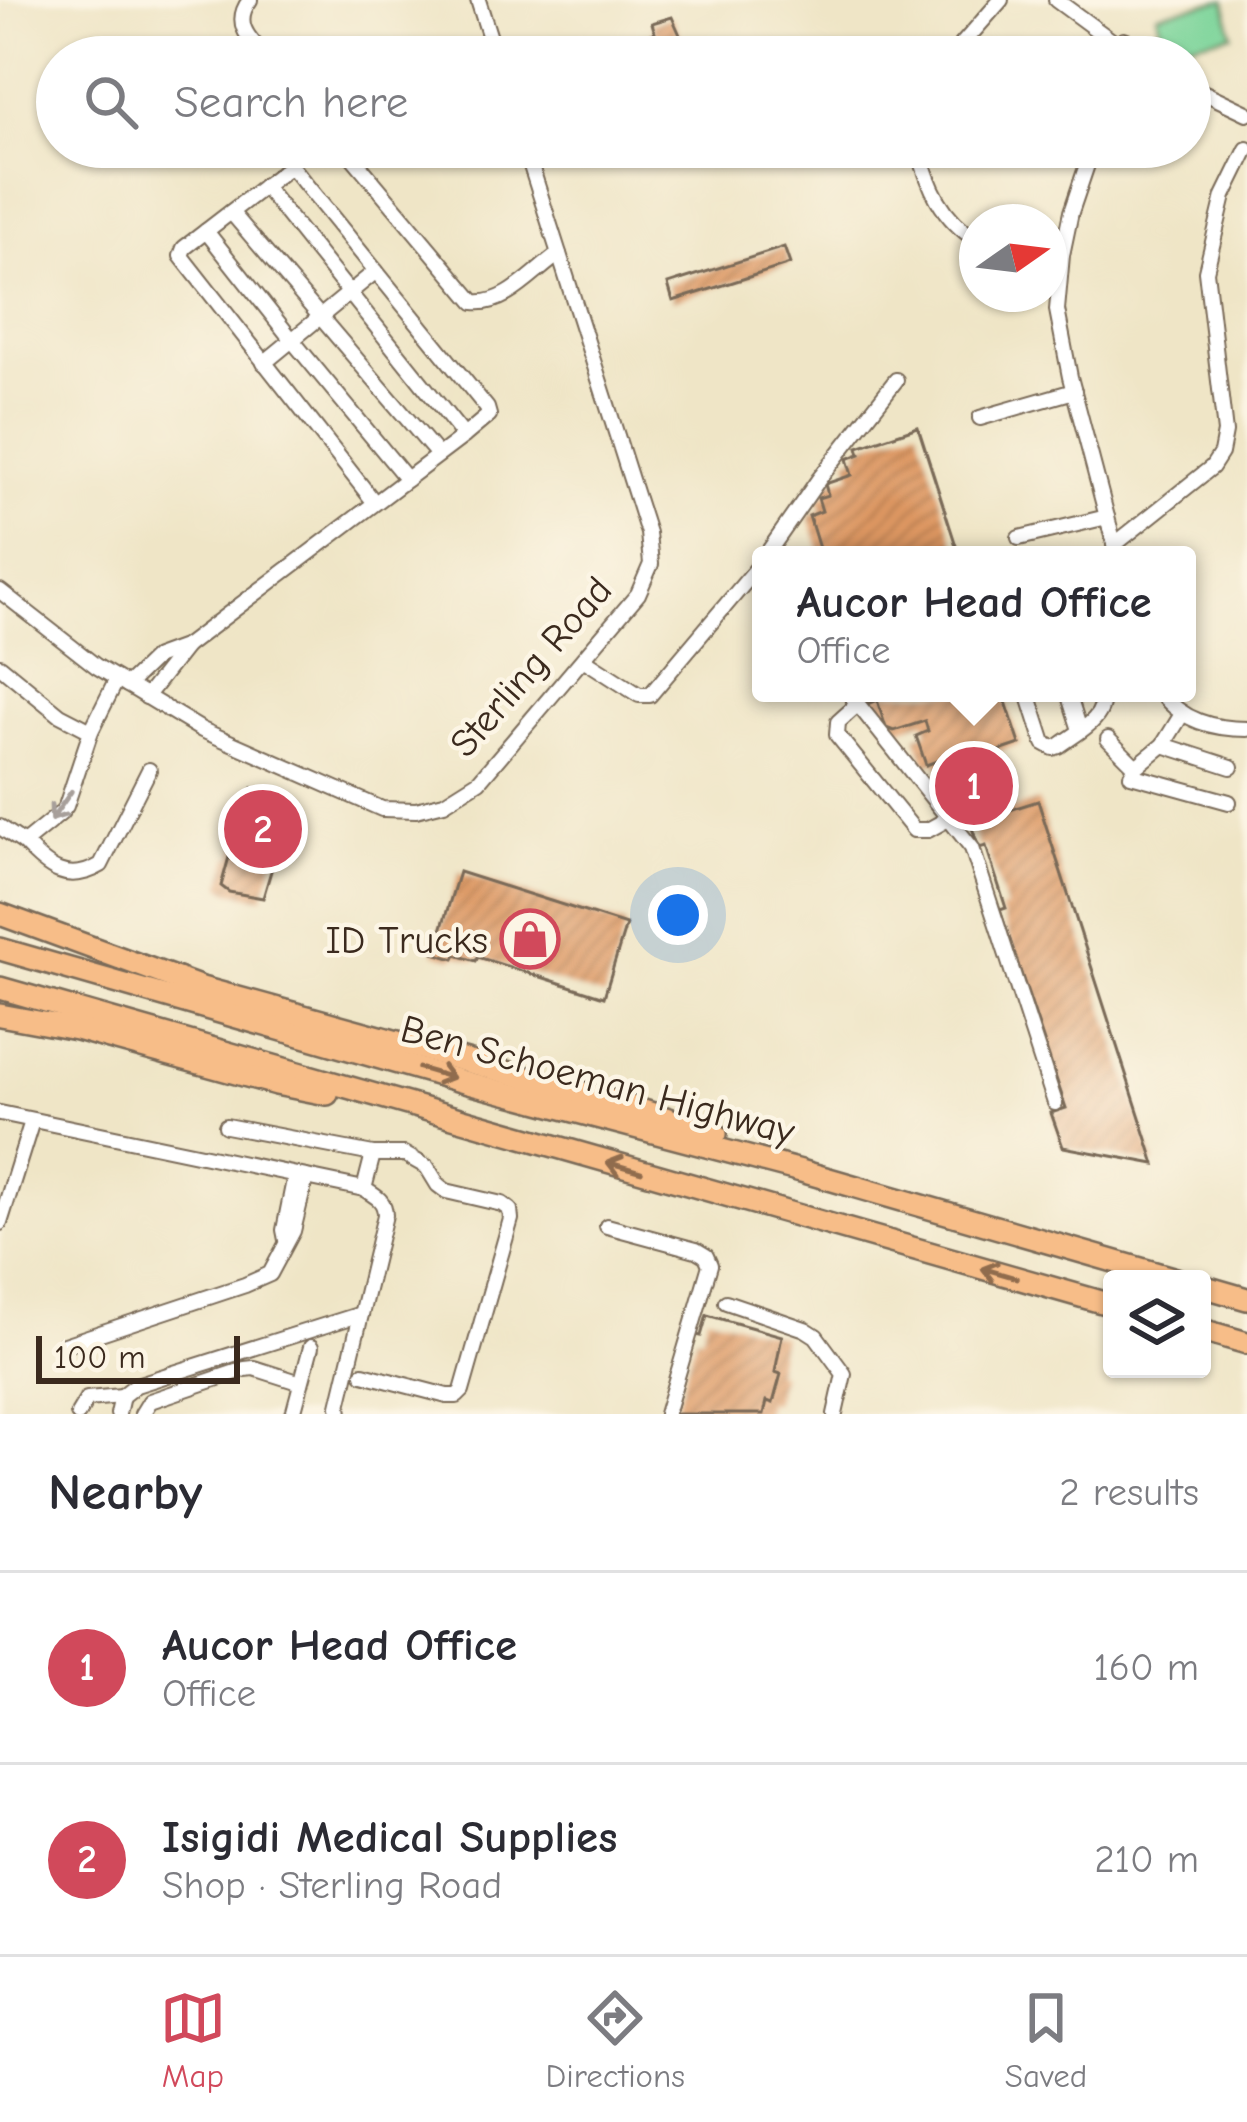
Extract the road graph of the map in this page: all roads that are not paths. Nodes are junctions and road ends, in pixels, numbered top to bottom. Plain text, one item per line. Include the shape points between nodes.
1 (250, 0) edge
2 (478, 0) edge
3 (1000, 0) edge
4 (1056, 0) edge
5 (249, 36) edge
6 (489, 36) edge
7 (968, 36) edge
8 (1097, 36) edge
9 (1211, 96) edge
10 (1247, 113) edge
11 (1247, 149) edge
12 (362, 168) edge
13 (532, 168) edge
14 (925, 168) edge
15 (1087, 168) edge
16 (264, 186) junction
17 (231, 212) junction
18 (1067, 223) edge
19 (959, 228) edge
20 (206, 231) junction
21 (559, 254) junction
22 (376, 271) junction
23 (349, 293) junction
24 (1057, 312) edge
25 (319, 318) junction
26 (292, 340) junction
27 (265, 363) junction
28 (896, 380) dead end
29 (1074, 392) junction
30 (980, 418) dead end
31 (464, 436) junction
32 (438, 455) junction
33 (407, 478) junction
34 (375, 502) junction
35 (1107, 517) junction
36 (1019, 538) dead end
37 (773, 546) edge
38 (1115, 546) edge
39 (1121, 546) edge
40 (752, 575) edge
41 (0, 591) edge
42 (186, 646) junction
43 (583, 658) junction
44 (0, 666) edge
45 (122, 682) junction
46 (146, 697) junction
47 (851, 702) edge
48 (855, 702) edge
49 (1031, 702) edge
50 (1071, 702) edge
51 (1104, 702) edge
52 (1170, 702) edge
53 (1182, 714) junction
54 (1247, 729) edge
55 (1080, 730) junction
56 (91, 731) junction
57 (1108, 739) dead end
58 (1162, 745) junction
59 (1231, 766) dead end
60 (1136, 767) junction
61 (149, 770) dead end
62 (1229, 802) dead end
63 (948, 819) junction
64 (0, 827) edge
65 (24, 843) junction
66 (0, 914) edge
67 (0, 926) edge
68 (0, 949) edge
69 (0, 988) edge
70 (202, 988) junction
71 (0, 1015) edge
72 (399, 1102) junction
73 (1055, 1103) dead end
74 (0, 1114) edge
75 (32, 1121) junction
76 (226, 1126) dead end
77 (373, 1154) junction
78 (800, 1171) junction
79 (300, 1176) junction
80 (364, 1189) junction
81 (0, 1223) edge
82 (607, 1226) dead end
83 (1145, 1270) edge
84 (1211, 1289) edge
85 (1247, 1299) edge
86 (726, 1302) dead end
87 (1103, 1302) edge
88 (361, 1314) junction
89 (1211, 1333) edge
90 (1247, 1343) edge
91 (61, 1346) dead end
92 (311, 1348) dead end
93 (362, 1374) dead end
94 (301, 1383) junction
95 (122, 1396) junction
96 (78, 1414) edge
97 (118, 1414) edge
98 (142, 1414) edge
99 (293, 1414) edge
100 (340, 1414) edge
101 (666, 1414) edge
102 (835, 1414) edge

1 - 5 street via 241,17
2 - 6 street
3 - 7 street
4 - 8 street
9 - 10 street
11 - 39 street via 1206,264 1226,432 1221,453
12 - 21 street via 474,302 503,298
13 - 21 street, Sterling Road
14 - 19 street
15 - 18 street
16 - 17 street
16 - 22 street via 295,170
16 - 23 street
17 - 20 street
17 - 25 street
20 - 26 street
20 - 27 street via 182,250 184,261
21 - 43 street, Sterling Road via 652,548 638,594
22 - 23 street
22 - 31 street via 487,408 488,417
23 - 25 street
23 - 31 street
24 - 29 street
25 - 26 street
25 - 32 street
26 - 27 street
26 - 33 street
27 - 34 street
28 - 37 street
29 - 30 street
29 - 35 street
31 - 32 street
32 - 33 street
33 - 34 street
34 - 42 street
35 - 36 street
35 - 38 street
40 - 43 street via 650,695
41 - 45 street, Sterling Road
42 - 45 street
42 - 46 street
43 - 46 street, Sterling Road via 479,781 416,810 382,809 342,793
44 - 56 street
45 - 46 street, Sterling Road
45 - 56 street
47 - 63 street via 837,735 868,775 914,830
48 - 63 street
49 - 55 street via 1048,747
50 - 55 street
51 - 55 street
52 - 53 street
53 - 54 street
53 - 58 street
56 -> 65 street via 66,806
57 - 60 street
58 - 59 street
58 - 60 street
60 - 62 street via 1132,776
61 - 65 street via 101,865 86,873 55,870
63 - 73 street via 978,861
64 - 65 street
66 - 70 highway
67 - 70 highway
68 -> 78 highway, Ben Schoeman Highway
69 - 72 highway, Ben Schoeman Highway
70 - 78 highway via 615,1102
71 - 72 highway via 276,1084
87 -> 72 highway, Ben Schoeman Highway
74 - 75 street
75 - 79 street
75 - 81 street
76 - 77 street
77 - 80 street
77 - 93 street via 419,1160 446,1191 502,1204 511,1219 462,1391 447,1396
78 - 83 highway, Ben Schoeman Highway
79 - 80 street
79 - 91 street via 270,1274
80 - 88 street via 385,1215
82 - 101 street via 697,1250 710,1265
84 - 85 highway
86 - 102 street via 816,1336 844,1374
88 - 95 street
88 - 100 street
89 - 90 highway
92 - 94 street
94 - 98 street via 245,1369 150,1402
94 - 99 street
95 - 96 street via 87,1399
95 - 97 street

